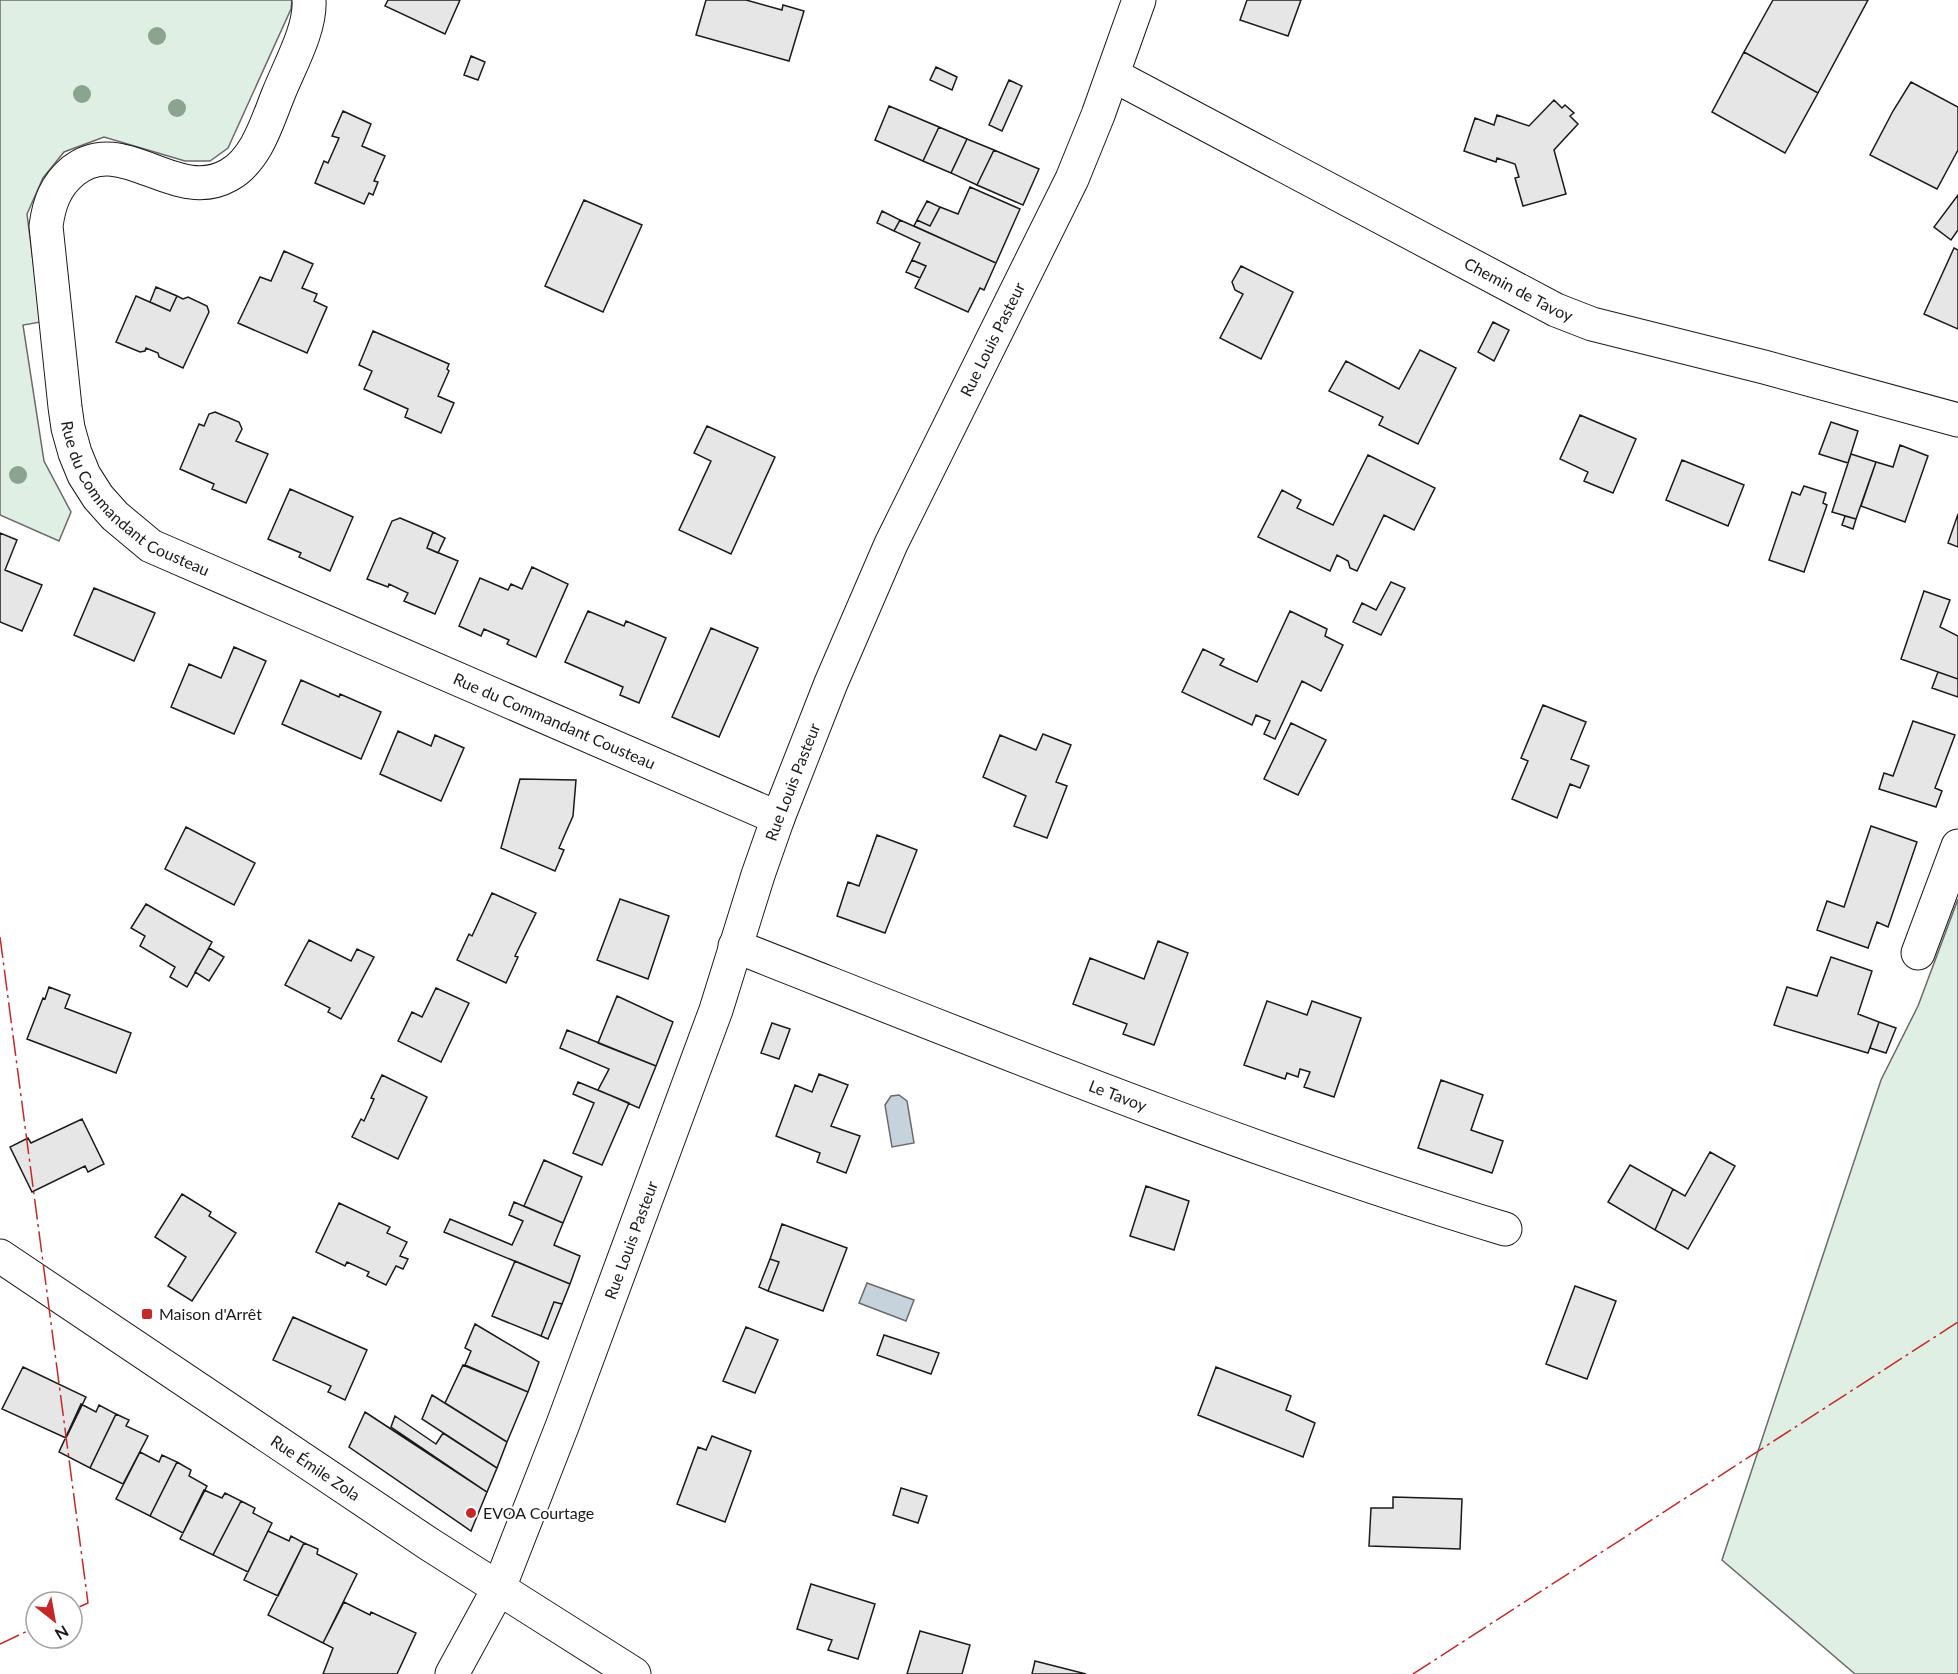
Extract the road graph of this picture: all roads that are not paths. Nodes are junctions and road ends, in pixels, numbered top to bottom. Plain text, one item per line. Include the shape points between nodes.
1 (309, 0) edge
2 (1139, 0) edge
3 (1113, 75) junction
4 (1958, 420) edge
5 (778, 818) junction
6 (1958, 846) edge
7 (735, 946) junction
8 (1918, 953) dead end
9 (1505, 1228) dead end
10 (0, 1256) edge
11 (499, 1588) junction
12 (453, 1674) edge
13 (634, 1674) edge

1 - 5 street, Rue du Commandant Cousteau via 308,21 261,136 243,165 211,182 195,183 107,158 79,167 56,190 49,207 47,238 68,428 84,475 115,516 151,546
2 - 3 street, Rue Louis Pasteur
3 - 4 street, Chemin de Tavoy via 1556,310 1592,324
3 - 5 street, Rue Louis Pasteur via 1072,179 891,544
5 - 7 street, Rue Louis Pasteur
6 - 8 street
7 - 9 street, Le Tavoy via 1264,1149
7 - 11 street, Rue Louis Pasteur via 716,1010
10 - 11 street, Rue Émile Zola
11 - 12 street, Rue Louis Pasteur
11 - 13 street, Rue Émile Zola

